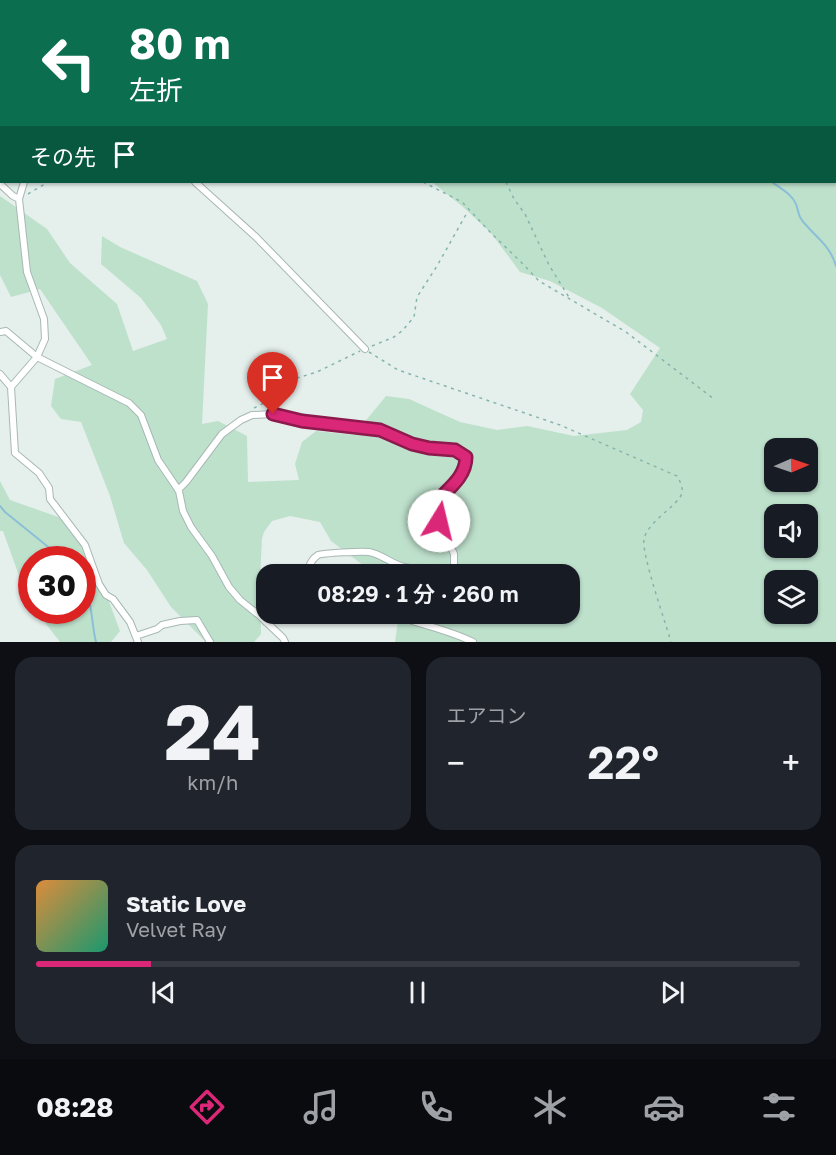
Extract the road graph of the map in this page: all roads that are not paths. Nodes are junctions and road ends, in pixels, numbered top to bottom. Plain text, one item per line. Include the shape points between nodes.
1 (24, 183) edge
2 (196, 183) edge
3 (0, 184) edge
4 (19, 199) junction
5 (0, 332) edge
6 (365, 349) road end
7 (37, 357) junction
8 (0, 374) edge
9 (11, 387) junction
10 (178, 490) junction
11 (310, 564) edge
12 (398, 564) edge
13 (454, 564) edge
14 (256, 614) edge
15 (268, 624) edge
16 (421, 624) edge
17 (137, 639) edge
18 (210, 642) edge
19 (285, 642) edge
20 (473, 642) edge

1 - 4 street
2 - 6 street via 256,237
3 - 4 street
4 - 7 street via 27,272 44,319 45,339
5 - 7 street via 6,331
7 - 9 street
7 - 10 street via 129,403 141,415 158,460
8 - 9 street
9 - 17 street via 15,453 39,473 49,488 50,499 85,545 99,584 130,622
10 - 13 street via 222,435 252,415 273,414 380,430 412,444 455,450 466,457 466,465 461,476 435,503
10 - 14 street via 191,527 229,586
11 - 12 street via 319,555 369,552
15 - 19 street
16 - 20 street
17 - 18 street via 162,625 197,620

